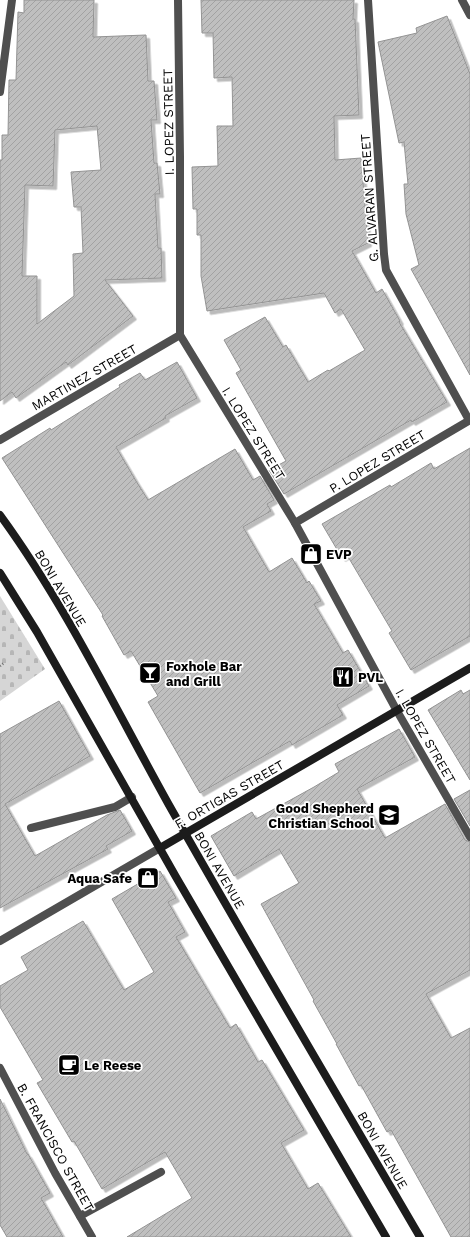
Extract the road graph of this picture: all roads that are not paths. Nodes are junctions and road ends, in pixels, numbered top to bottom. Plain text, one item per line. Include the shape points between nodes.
1 (12, 0) edge
2 (178, 0) edge
3 (368, 0) edge
4 (462, 0) edge
5 (470, 15) edge
6 (0, 92) edge
7 (180, 335) junction
8 (470, 420) edge
9 (0, 440) edge
10 (0, 515) edge
11 (296, 523) junction
12 (0, 573) edge
13 (470, 668) edge
14 (397, 711) junction
15 (132, 797) junction
16 (31, 828) dead end
17 (185, 833) junction
18 (470, 837) edge
19 (160, 848) junction
20 (0, 941) edge
21 (0, 1068) edge
22 (161, 1172) dead end
23 (80, 1216) junction
24 (92, 1237) edge
25 (386, 1237) edge
26 (420, 1237) edge

1 - 6 street
2 - 7 street, I. LOPEZ STREET
3 - 8 street, G. ALVARAN STREET via 386,270
4 - 5 street
7 - 9 street, MARTINEZ STREET
7 - 11 street, I. LOPEZ STREET
8 - 11 street, P. LOPEZ STREET
10 - 17 main road, BONI AVENUE via 62,612
11 - 14 street, I. LOPEZ STREET
12 - 15 main road
13 - 14 main road, F. ORTIGAS STREET
14 - 17 main road, F. ORTIGAS STREET
14 - 18 street, I. LOPEZ STREET
15 - 16 street via 115,807
15 - 19 main road
17 - 19 main road, F. ORTIGAS STREET
17 - 26 main road, BONI AVENUE
19 - 20 street, F. ORTIGAS STREET
19 - 25 main road
21 - 23 street, B. FRANCISCO STREET
22 - 23 street
23 - 24 street, B. FRANCISCO STREET

